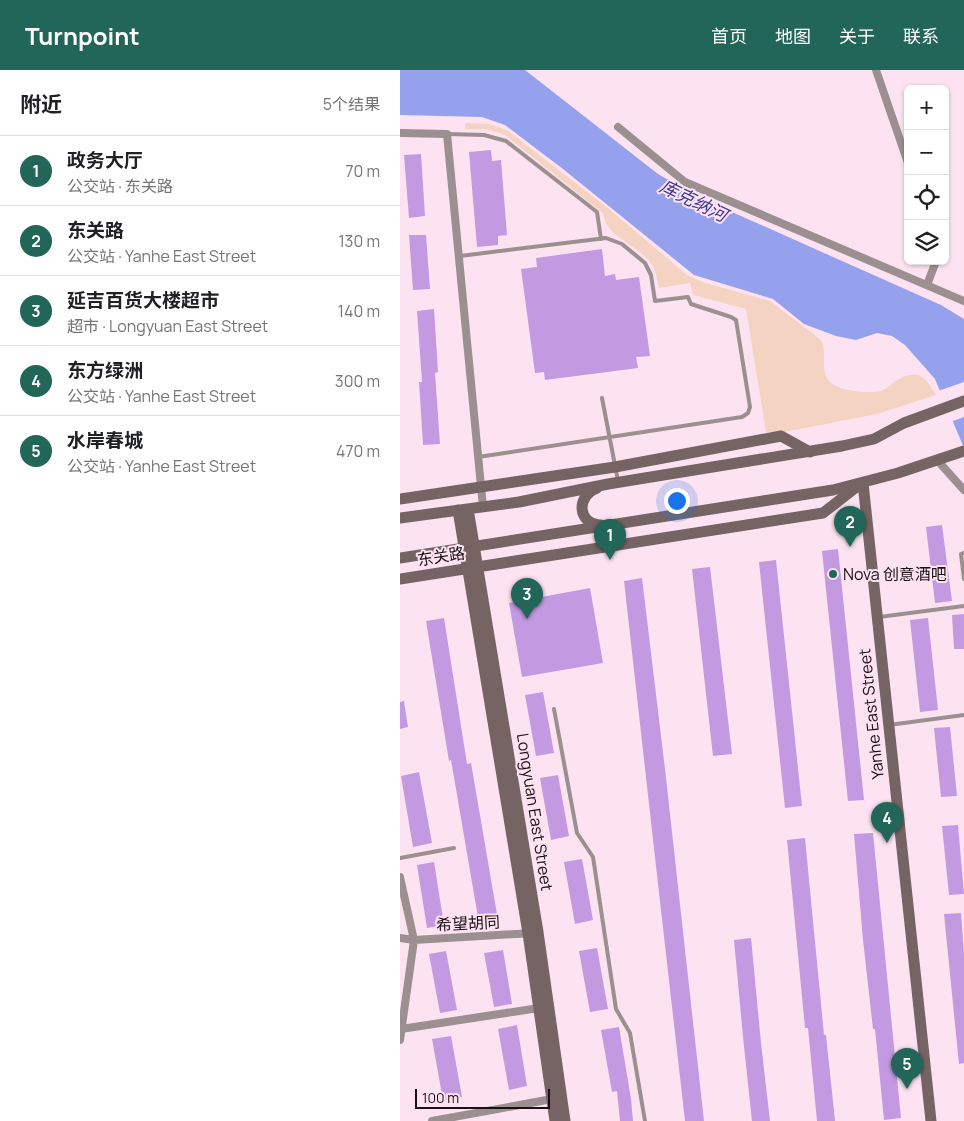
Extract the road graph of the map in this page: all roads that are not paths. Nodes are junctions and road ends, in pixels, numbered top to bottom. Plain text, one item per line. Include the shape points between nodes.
1 (876, 70) edge
2 (618, 127) dead end
3 (400, 132) edge
4 (447, 134) junction
5 (904, 151) edge
6 (601, 239) junction
7 (459, 257) junction
8 (934, 265) edge
9 (927, 285) junction
10 (964, 300) edge
11 (602, 398) dead end
12 (964, 401) edge
13 (610, 437) junction
14 (964, 451) edge
15 (810, 452) junction
16 (478, 457) junction
17 (940, 459) junction
18 (616, 467) junction
19 (613, 483) junction
20 (863, 483) junction
21 (481, 488) junction
22 (964, 490) edge
23 (400, 499) edge
24 (482, 507) junction
25 (463, 509) junction
26 (400, 518) edge
27 (608, 526) junction
28 (470, 547) junction
29 (964, 553) edge
30 (400, 558) edge
31 (473, 568) junction
32 (400, 579) edge
33 (964, 579) edge
34 (964, 606) edge
35 (877, 617) junction
36 (554, 709) dead end
37 (964, 715) edge
38 (889, 725) junction
39 (454, 848) dead end
40 (400, 858) edge
41 (400, 877) edge
42 (533, 933) junction
43 (400, 938) edge
44 (414, 940) junction
45 (539, 1008) junction
46 (401, 1028) junction
47 (400, 1040) edge
48 (552, 1099) junction
49 (432, 1121) edge
50 (556, 1121) edge
51 (566, 1121) edge
52 (645, 1121) edge
53 (931, 1121) edge

1 - 5 street
2 - 9 street via 685,182
3 - 4 street
4 - 6 lane via 484,135 506,141 597,212
4 - 7 street
6 - 7 lane
6 - 13 lane via 612,239 622,244 645,263 652,275 655,301 688,297 691,304 734,318 750,407 742,417
7 - 16 street
8 - 9 street
9 - 10 street
11 - 13 lane
12 - 15 main road via 904,423 874,439
13 - 16 lane
13 - 18 lane
14 - 17 main road, 东关路
15 - 18 main road via 781,436
15 - 19 main road
16 - 21 street
17 - 20 main road, 东关路
17 - 22 street
18 - 19 lane
18 - 21 main road
19 - 24 main road
19 - 27 main road via 590,490 581,505 587,521
20 - 27 main road, 东关路
20 - 31 main road, 东关路 via 823,513
20 - 35 main road, Yanhe East Street
21 - 23 main road
21 - 24 street
24 - 25 main road
25 - 26 main road
25 - 28 main road, Longyuan East Street
27 - 28 main road, 东关路
28 - 30 main road, 东关路
28 - 31 main road, Longyuan East Street
29 - 33 lane via 961,554
31 - 32 main road, 东关路
31 - 42 main road, Longyuan East Street
34 - 35 lane
35 - 38 main road, Yanhe East Street
36 - 52 lane via 577,833 593,857 616,1009 630,1032
37 - 38 lane
38 - 53 main road, Yanhe East Street
39 - 40 lane
41 - 44 street
42 - 44 street, 希望胡同
42 - 45 main road, Longyuan East Street
42 - 51 main road, Longyuan East Street
43 - 44 street, 希望胡同
44 - 46 street
45 - 46 street
45 - 48 main road, Longyuan East Street
46 - 47 street
48 - 49 street
48 - 50 main road, Longyuan East Street

